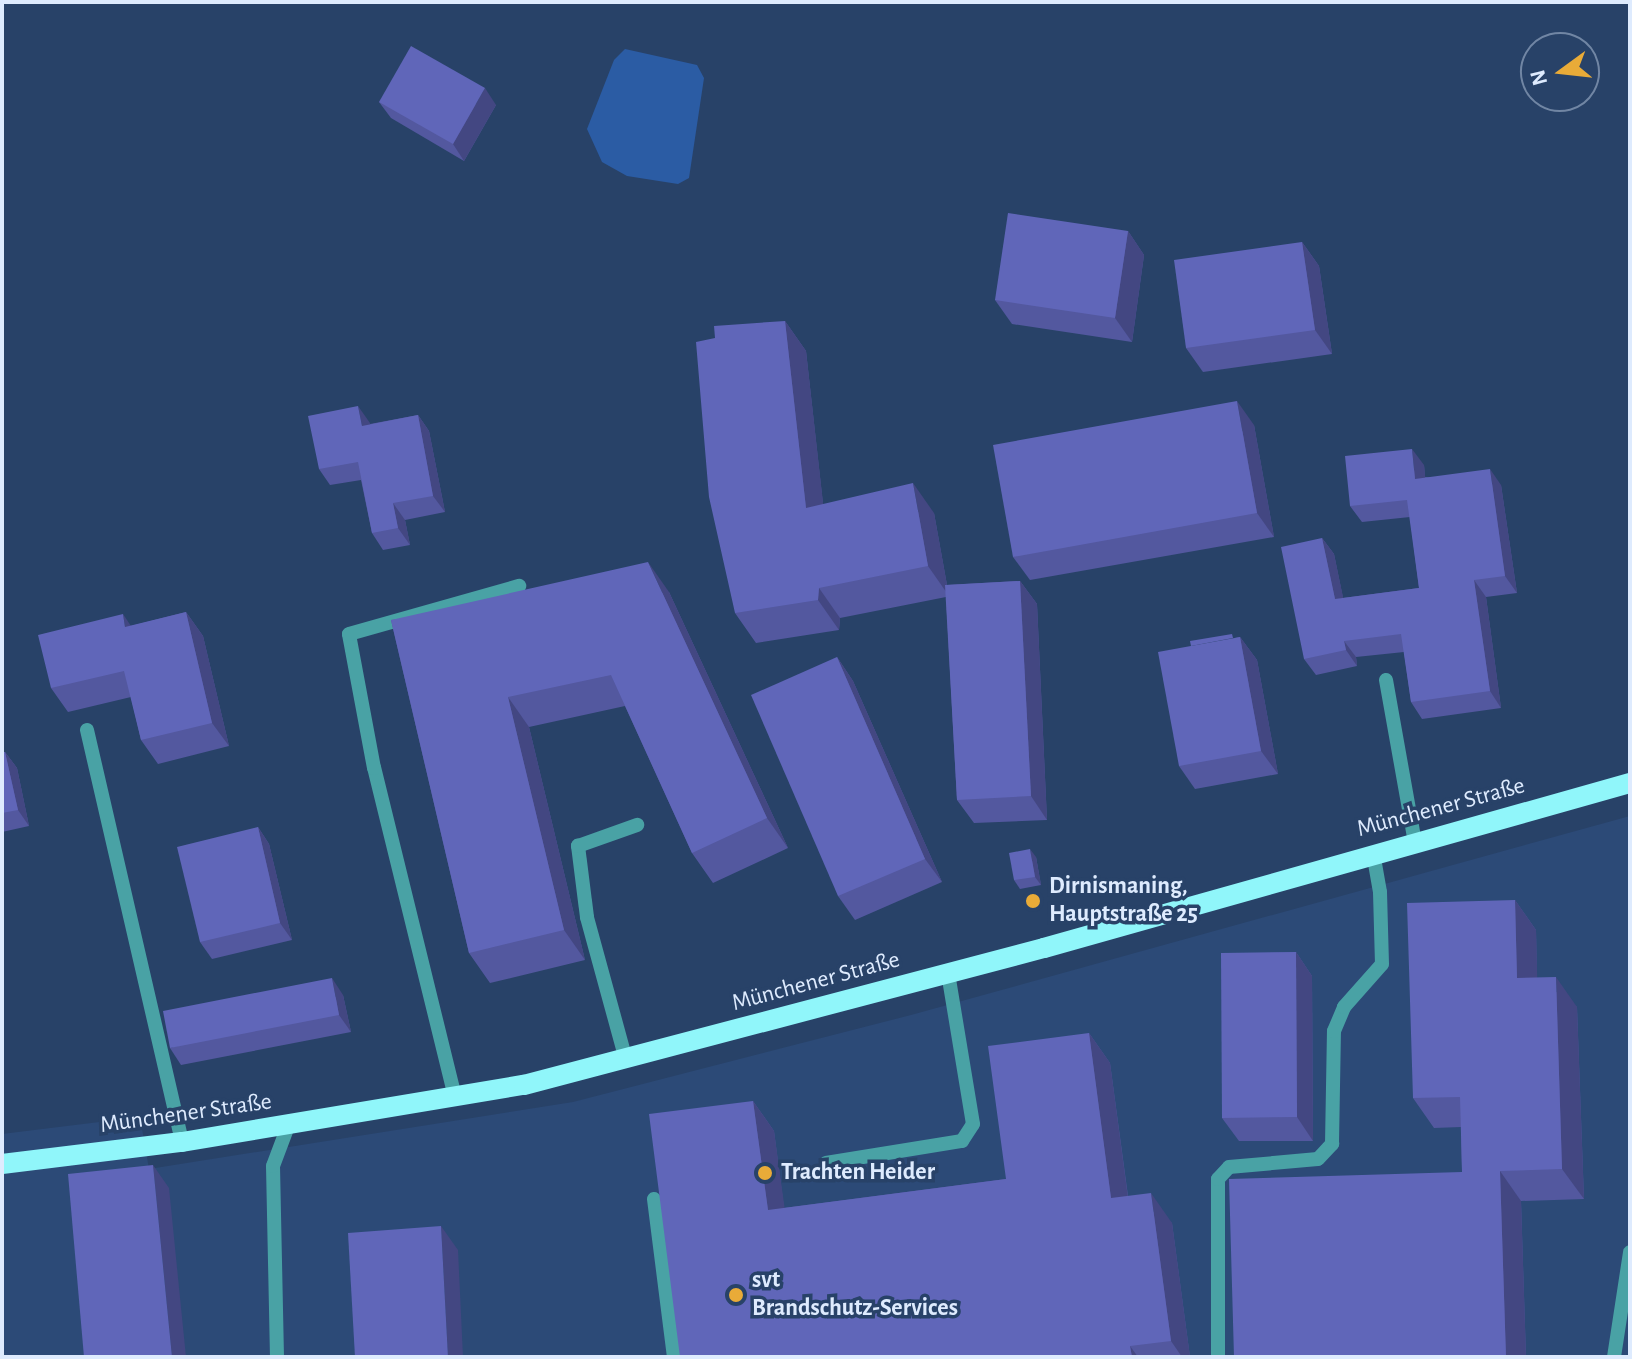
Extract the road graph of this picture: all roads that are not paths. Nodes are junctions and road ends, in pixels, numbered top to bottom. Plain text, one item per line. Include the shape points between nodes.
1 (519, 586) dead end
2 (1386, 680) dead end
3 (87, 730) dead end
4 (1630, 783) edge
5 (637, 825) dead end
6 (1415, 842) junction
7 (1373, 854) junction
8 (948, 973) junction
9 (626, 1060) junction
10 (455, 1097) junction
11 (288, 1126) junction
12 (182, 1142) junction
13 (826, 1163) dead end
14 (2, 1164) edge
15 (654, 1199) edge
16 (1630, 1252) edge
17 (277, 1357) edge
18 (674, 1357) edge
19 (1218, 1357) edge
20 (1614, 1357) edge

1 - 10 street via 349,634 374,768
2 - 6 street
3 - 12 street
4 - 6 main road, Münchener Straße
5 - 9 street via 578,846 587,917
6 - 7 main road, Münchener Straße
7 - 8 main road, Münchener Straße
7 - 19 street via 1382,964 1344,1007 1334,1031 1332,1144 1318,1159 1229,1167 1218,1179
8 - 9 main road, Münchener Straße
8 - 13 street via 973,1124 962,1141
9 - 10 main road, Münchener Straße
10 - 11 main road, Münchener Straße
11 - 12 main road, Münchener Straße
11 - 17 street via 273,1166
12 - 14 main road, Münchener Straße
15 - 18 street
16 - 20 street

